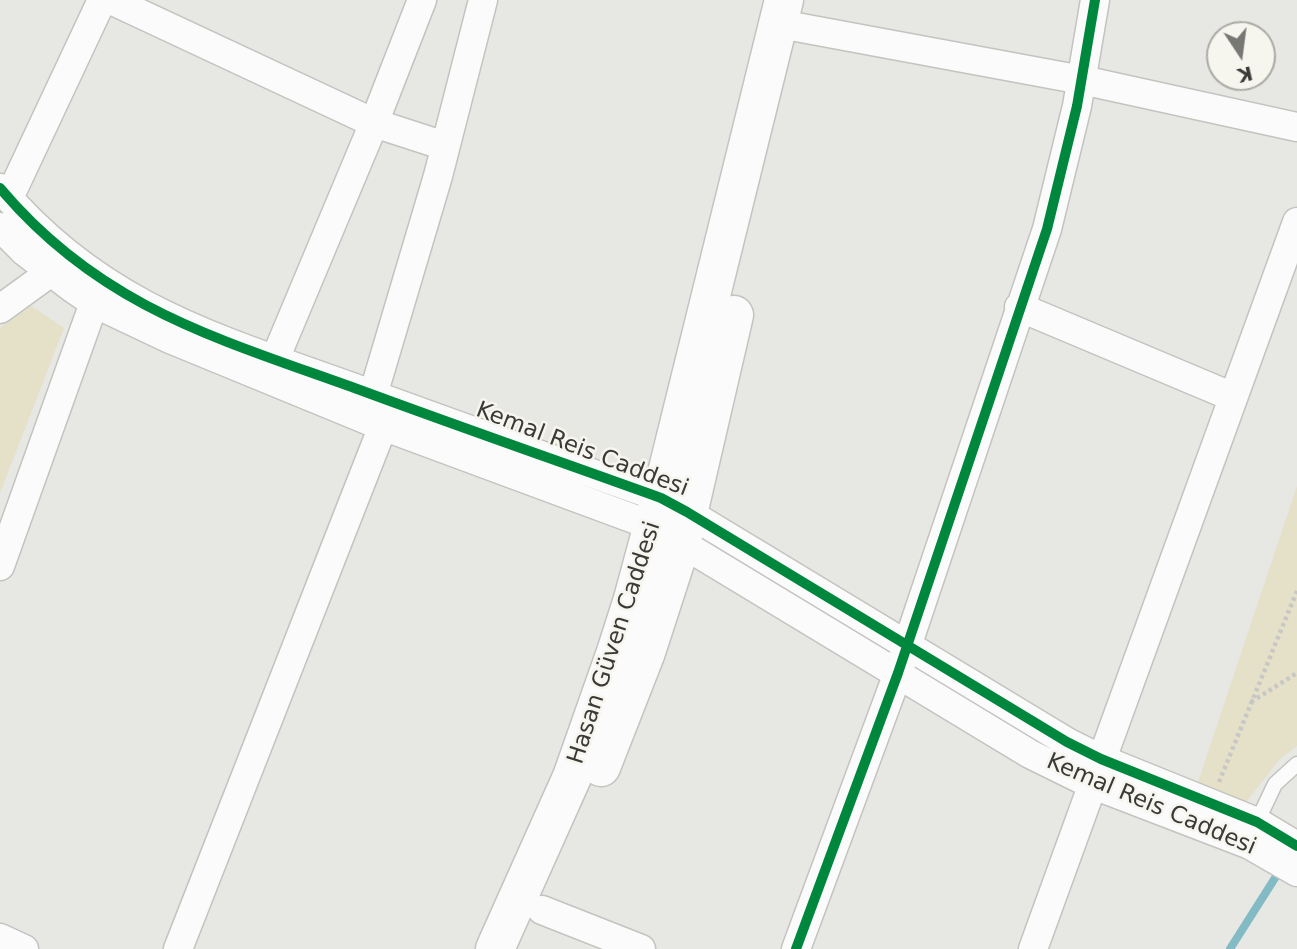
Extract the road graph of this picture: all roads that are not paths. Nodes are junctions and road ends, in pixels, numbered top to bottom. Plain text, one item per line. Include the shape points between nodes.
1 (102, 0) edge
2 (111, 0) edge
3 (422, 0) edge
4 (483, 0) edge
5 (1094, 0) edge
6 (793, 13) edge
7 (1082, 80) junction
8 (374, 124) junction
9 (1297, 127) edge
10 (445, 146) junction
11 (4, 193) edge
12 (1297, 222) edge
13 (0, 227) edge
14 (51, 272) junction
15 (94, 303) junction
16 (1020, 307) junction
17 (0, 309) edge
18 (275, 359) junction
19 (373, 395) junction
20 (1233, 397) junction
21 (383, 426) junction
22 (670, 520) junction
23 (0, 566) edge
24 (906, 646) junction
25 (898, 674) junction
26 (1297, 764) edge
27 (1096, 772) junction
28 (1257, 822) junction
29 (1289, 855) edge
30 (542, 910) junction
31 (0, 938) edge
32 (24, 949) edge
33 (178, 949) edge
34 (495, 949) edge
35 (523, 949) edge
36 (641, 949) edge
37 (796, 949) edge
38 (1033, 949) edge

1 - 11 street
2 - 8 street
3 - 8 street
4 - 10 street
5 - 7 street
6 - 7 street
6 - 22 street, Hasan Güven Caddesi
7 - 9 street
7 - 16 street via 1047,229
8 - 10 street
8 - 18 street
10 - 19 street
11 - 18 street, Kemal Reis Caddesi via 56,246 120,291 188,326
12 - 20 street
13 - 14 street, Kemal Reis Caddesi
14 - 15 street, Kemal Reis Caddesi
14 - 17 street
15 - 21 street, Kemal Reis Caddesi via 208,356
15 - 23 street
16 - 20 street
16 - 24 street
18 - 19 street, Kemal Reis Caddesi
19 - 22 street, Kemal Reis Caddesi
20 - 27 street
21 - 22 street, Kemal Reis Caddesi
21 - 33 street
22 - 24 street, Kemal Reis Caddesi
22 - 25 street, Kemal Reis Caddesi
22 - 30 street, Hasan Güven Caddesi via 626,708
22 - 34 street, Hasan Güven Caddesi via 572,777
24 - 25 street
24 - 27 street, Kemal Reis Caddesi via 1031,722
25 - 27 street, Kemal Reis Caddesi via 1030,754
25 - 37 street
26 - 28 lane via 1275,784
27 - 28 street, Kemal Reis Caddesi via 1210,803
27 - 29 street, Kemal Reis Caddesi via 1200,824
27 - 38 street
28 - 29 street, Kemal Reis Caddesi
30 - 35 street, Hasan Güven Caddesi
30 - 36 street
31 - 32 street

